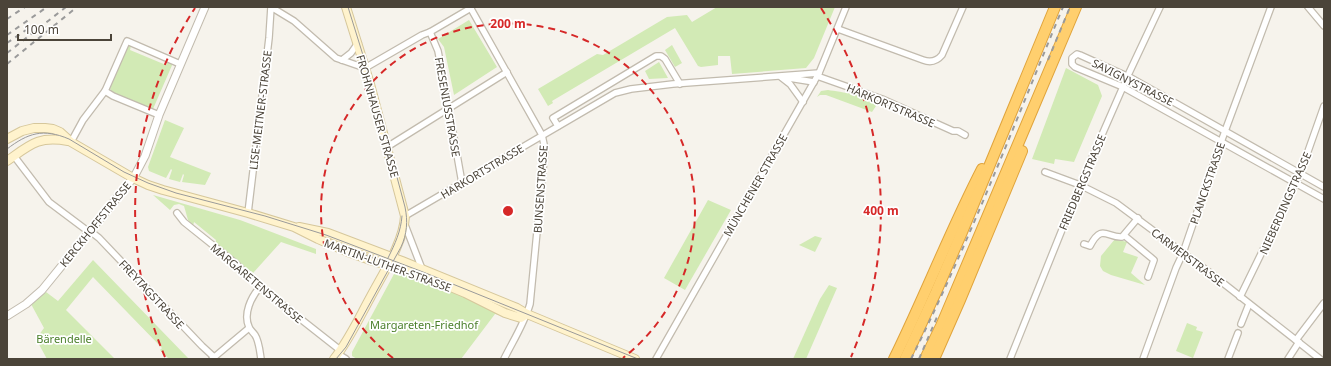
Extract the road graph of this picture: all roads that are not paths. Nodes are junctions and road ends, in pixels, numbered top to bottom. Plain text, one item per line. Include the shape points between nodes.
1 (205, 7) edge
2 (271, 7) edge
3 (846, 7) edge
4 (963, 7) edge
5 (1055, 7) edge
6 (1076, 7) edge
7 (1160, 7) edge
8 (1271, 7) edge
9 (1308, 7) edge
10 (348, 8) edge
11 (470, 8) edge
12 (1324, 26) edge
13 (838, 29) junction
14 (430, 32) junction
15 (358, 43) junction
16 (342, 60) junction
17 (180, 64) junction
18 (365, 68) junction
19 (507, 72) junction
20 (781, 77) junction
21 (817, 77) junction
22 (1128, 77) junction
23 (680, 84) junction
24 (1123, 87) junction
25 (105, 91) junction
26 (1038, 99) junction
27 (803, 102) junction
28 (1324, 106) edge
29 (448, 108) junction
30 (159, 114) junction
31 (558, 126) junction
32 (1225, 131) junction
33 (542, 135) junction
34 (965, 135) dead end
35 (1003, 135) junction
36 (7, 139) edge
37 (69, 141) junction
38 (1221, 142) junction
39 (387, 147) junction
40 (14, 156) junction
41 (7, 161) edge
42 (1045, 172) dead end
43 (1300, 174) junction
44 (133, 178) junction
45 (462, 183) junction
46 (1296, 183) junction
47 (1080, 185) junction
48 (1324, 187) edge
49 (1324, 200) edge
50 (177, 213) dead end
51 (248, 213) junction
52 (1138, 218) junction
53 (405, 221) junction
54 (294, 227) junction
55 (90, 231) junction
56 (1125, 236) junction
57 (1084, 244) dead end
58 (1183, 253) junction
59 (392, 257) junction
60 (387, 265) junction
61 (422, 269) junction
62 (1148, 277) dead end
63 (260, 286) junction
64 (1240, 297) junction
65 (1324, 303) edge
66 (1249, 304) junction
67 (527, 314) junction
68 (7, 316) edge
69 (1241, 324) dead end
70 (249, 328) junction
71 (1238, 333) dead end
72 (1297, 341) junction
73 (338, 354) edge
74 (213, 358) edge
75 (261, 359) edge
76 (346, 359) edge
77 (504, 359) edge
78 (635, 359) edge
79 (656, 359) edge
80 (894, 359) edge
81 (905, 359) edge
82 (925, 359) edge
83 (934, 359) edge
84 (1010, 359) edge
85 (1143, 359) edge
86 (1228, 359) edge
87 (1288, 359) edge
88 (1320, 359) edge

1 - 17 street, KERCKHOFFSTRASSE
2 - 16 street via 294,21 336,58
2 - 51 street, LISE-MEITNER-STRASSE
3 - 13 street, MÜNCHENER STRASSE
4 - 13 street via 942,55 932,62
5 - 35 highway
6 - 26 highway
7 - 22 street, FRIEDBERGSTRASSE
8 - 32 street, PLANCKSTRASSE
9 - 12 street
10 - 15 main road, FROHNHAUSER STRASSE
11 - 14 street
11 - 19 street, BUNSENSTRASSE
13 - 21 street, MÜNCHENER STRASSE
14 - 18 street
14 - 29 street, FRESENIUSSTRASSE via 438,51
15 - 16 street
15 - 18 main road, FROHNHAUSER STRASSE
16 - 18 street
17 - 25 street via 127,41
17 - 30 street, KERCKHOFFSTRASSE
18 - 39 main road, FROHNHAUSER STRASSE
19 - 29 street
19 - 33 street, BUNSENSTRASSE
20 - 21 street, HARKORTSTRASSE
20 - 21 street, HARKORTSTRASSE
20 - 23 street, HARKORTSTRASSE
20 - 27 street via 790,84
21 - 27 street, MÜNCHENER STRASSE
21 - 34 street, HARKORTSTRASSE via 882,99
22 - 24 street, FRIEDBERGSTRASSE
22 - 24 street, SAVIGNYSTRASSE via 1080,55 1072,58 1073,66
22 - 32 street, SAVIGNYSTRASSE
23 - 31 street, HARKORTSTRASSE via 615,93
23 - 31 street via 664,59 656,56 554,118
24 - 38 street, SAVIGNYSTRASSE
24 - 47 street, FRIEDBERGSTRASSE
25 - 30 street
25 - 37 street
26 - 82 highway
26 - 83 highway via 1011,182
27 - 79 street, MÜNCHENER STRASSE
28 - 43 street, NIEBERDINGSTRASSE
29 - 39 street
29 - 45 street, FRESENIUSSTRASSE
30 - 44 street, KERCKHOFFSTRASSE via 145,156
31 - 33 street, HARKORTSTRASSE
32 - 38 street, PLANCKSTRASSE
32 - 43 street, SAVIGNYSTRASSE
33 - 45 street, HARKORTSTRASSE
33 - 67 street, BUNSENSTRASSE via 545,149
35 - 80 highway via 984,165 959,214
35 - 81 highway
36 - 37 main road, MARTIN-LUTHER-STRASSE via 22,131 45,128 60,132
37 - 40 main road via 54,138 38,141
37 - 44 main road, MARTIN-LUTHER-STRASSE
38 - 46 street, SAVIGNYSTRASSE
38 - 58 street, PLANCKSTRASSE
39 - 53 main road, FROHNHAUSER STRASSE
40 - 41 main road
40 - 55 street, FREYTAGSTRASSE via 49,202
42 - 47 street, CARMERSTRASSE
43 - 46 street, NIEBERDINGSTRASSE
43 - 48 street, SAVIGNYSTRASSE
44 - 51 main road, MARTIN-LUTHER-STRASSE via 163,190
44 - 55 street, KERCKHOFFSTRASSE
45 - 53 street, HARKORTSTRASSE
46 - 49 street, SAVIGNYSTRASSE
46 - 64 street, NIEBERDINGSTRASSE
47 - 52 street, CARMERSTRASSE via 1116,203
47 - 84 street, FRIEDBERGSTRASSE
50 - 63 street, MARGARETENSTRASSE via 184,222
51 - 54 main road, MARTIN-LUTHER-STRASSE
52 - 56 street
52 - 58 street, CARMERSTRASSE
53 - 59 main road
53 - 61 street, FROHNHAUSER STRASSE
54 - 59 main road, MARTIN-LUTHER-STRASSE via 324,232
54 - 60 main road, MARTIN-LUTHER-STRASSE via 318,239
55 - 68 street, KERCKHOFFSTRASSE via 42,290
55 - 74 street, FREYTAGSTRASSE
56 - 57 street via 1120,238 1103,233 1096,236 1090,246
56 - 62 street via 1154,260
58 - 64 street, CARMERSTRASSE
58 - 85 street, PLANCKSTRASSE
59 - 60 main road
59 - 61 main road, MARTIN-LUTHER-STRASSE
60 - 67 main road, MARTIN-LUTHER-STRASSE via 422,275 510,315 521,318
60 - 73 main road
61 - 67 main road, MARTIN-LUTHER-STRASSE
63 - 70 street via 250,301
63 - 73 street, MARGARETENSTRASSE
64 - 66 street, CARMERSTRASSE
65 - 72 street
66 - 69 street
66 - 72 street, CARMERSTRASSE
67 - 77 street, BUNSENSTRASSE
67 - 78 main road, MARTIN-LUTHER-STRASSE
70 - 74 street
70 - 75 street via 255,335
71 - 86 street
72 - 87 street
72 - 88 street, CARMERSTRASSE
73 - 76 street, MARGARETENSTRASSE

